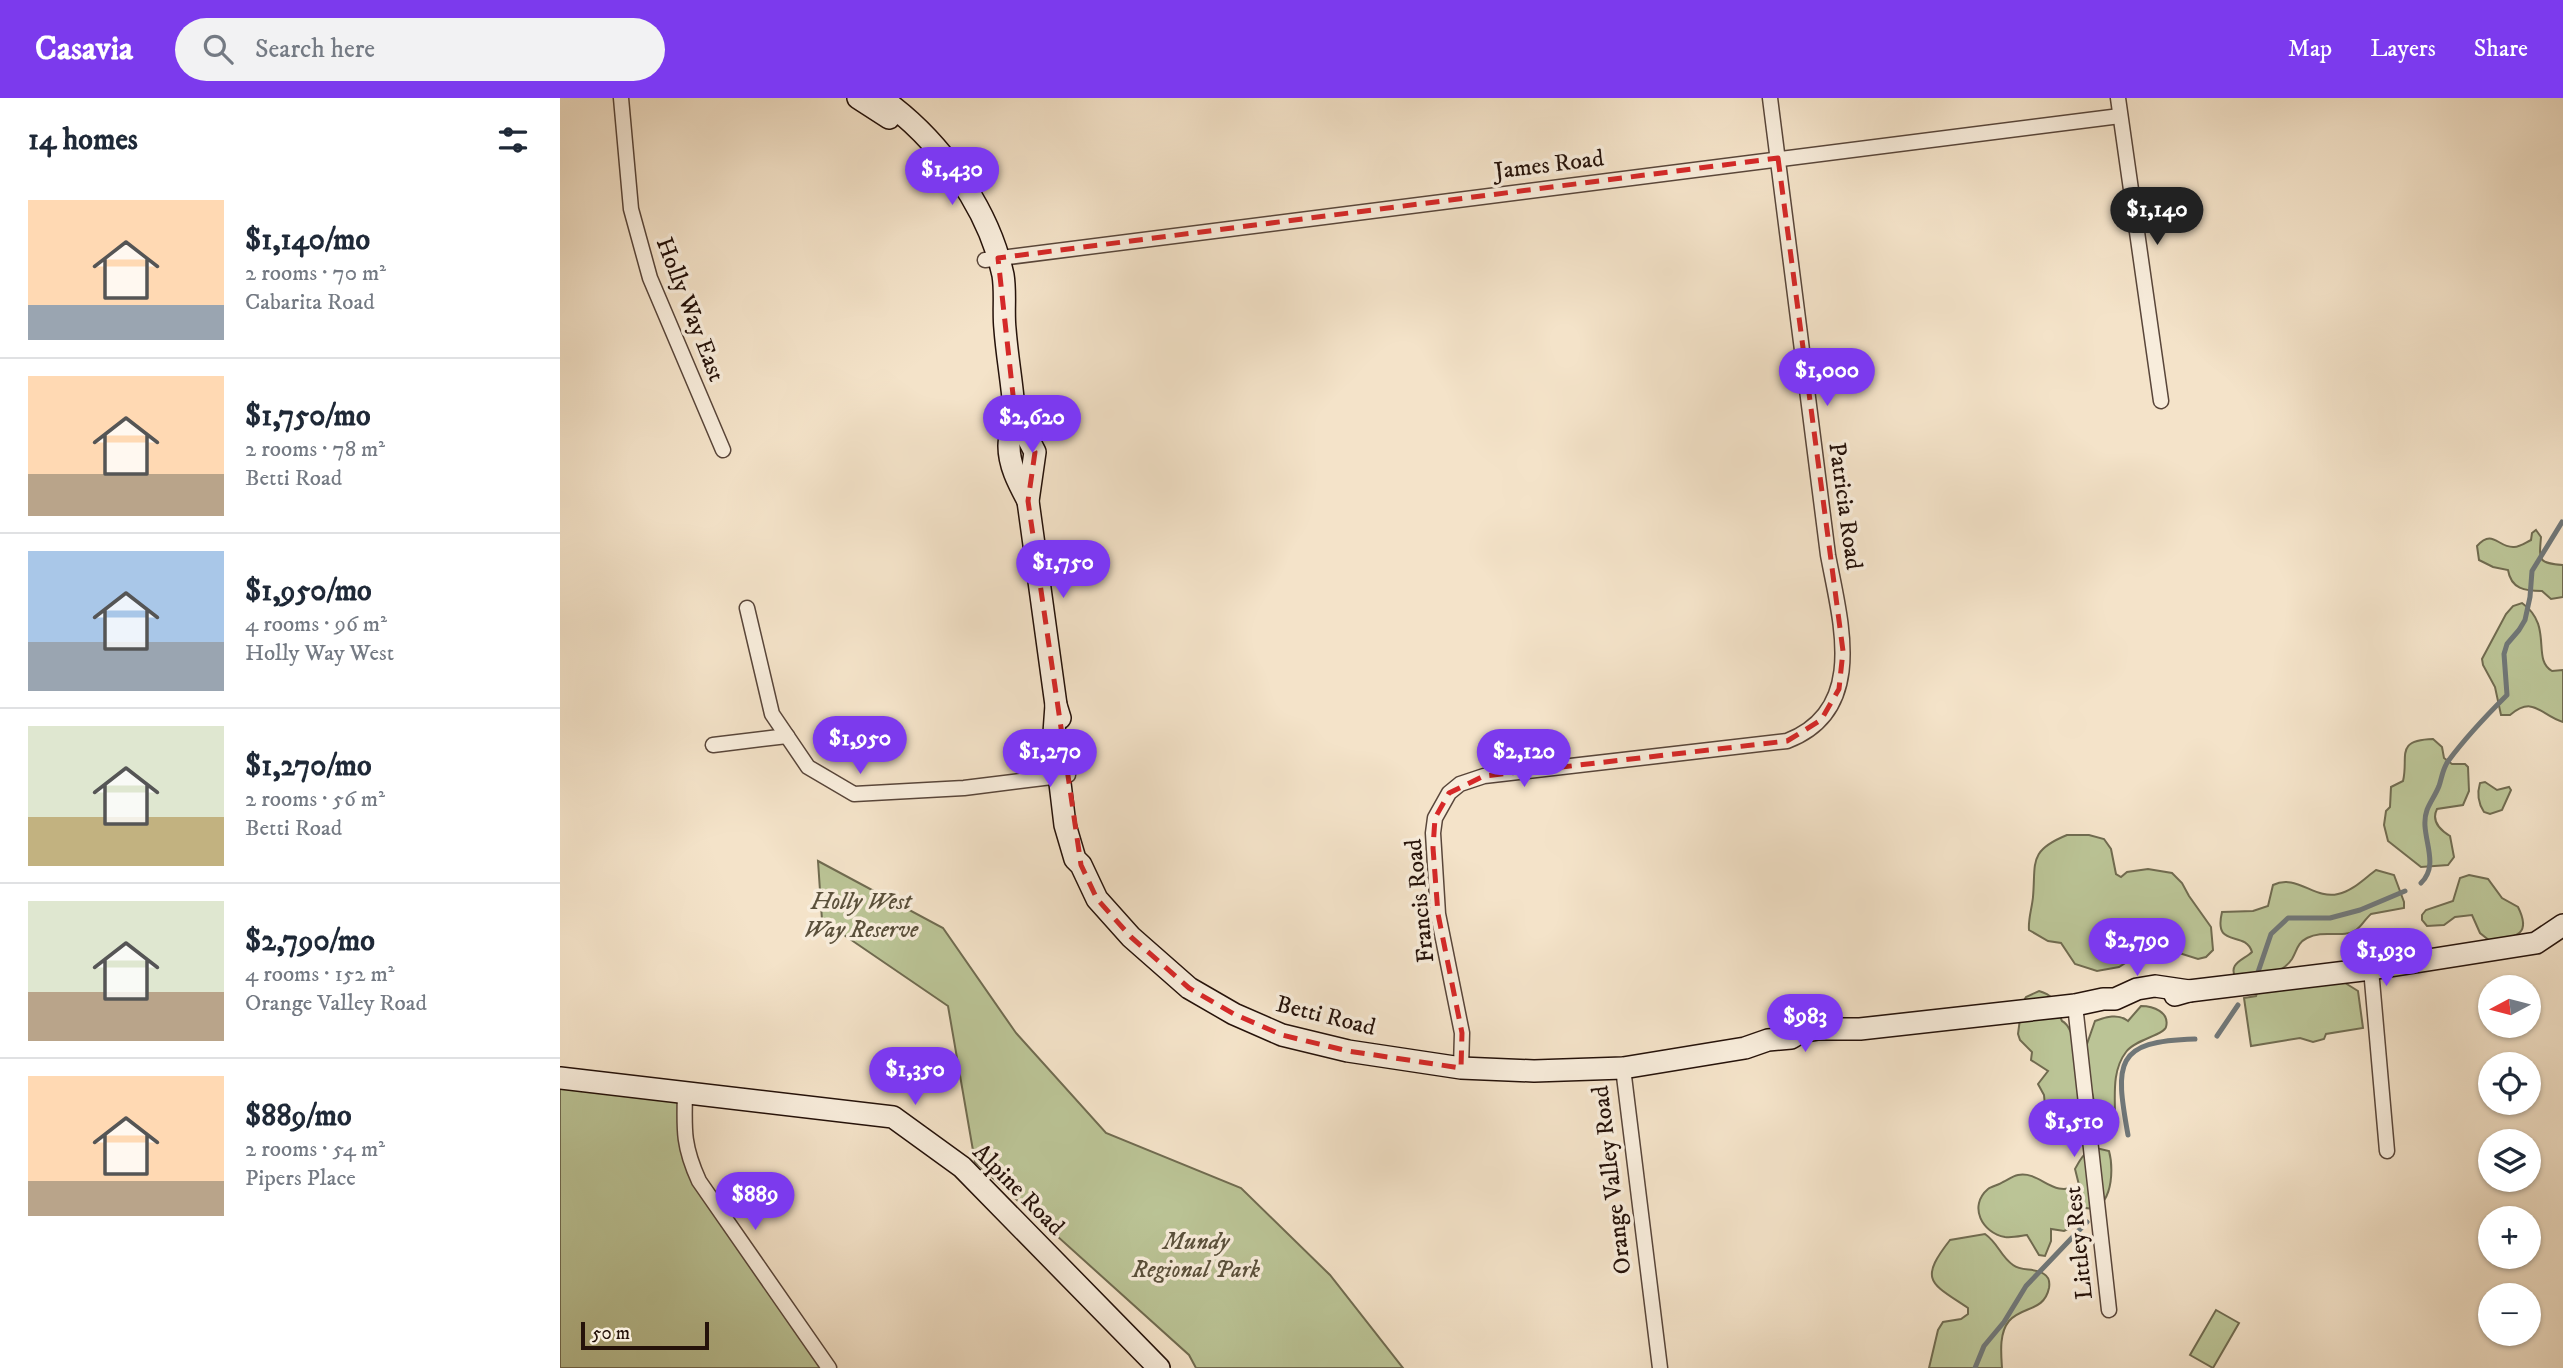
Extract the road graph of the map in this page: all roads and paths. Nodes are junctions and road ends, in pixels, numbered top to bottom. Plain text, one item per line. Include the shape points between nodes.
1 (621, 98) edge
2 (1770, 98) edge
3 (2118, 98) edge
4 (883, 104) edge
5 (2120, 116) junction
6 (1778, 158) junction
7 (991, 259) junction
8 (2161, 401) dead end
9 (723, 450) dead end
10 (747, 608) dead end
11 (1828, 710) joint
12 (787, 736) junction
13 (713, 745) dead end
14 (1064, 776) junction
15 (2563, 925) edge
16 (2371, 969) junction
17 (2082, 1004) junction
18 (1461, 1068) junction
19 (1623, 1068) junction
20 (560, 1078) edge
21 (685, 1093) junction
22 (2387, 1152) dead end
23 (2109, 1310) dead end
24 (829, 1368) edge
25 (1159, 1368) edge
26 (1660, 1368) edge

1 - 9 street, Holly Way East via 631,209 650,278
2 - 6 street, Patricia Road
3 - 5 street
4 - 7 street, Betti Road via 958,198
5 - 6 street, James Road
5 - 8 street
6 - 7 street, James Road
6 - 11 street, Patricia Road via 1842,637 1839,689
7 - 14 street, Betti Road via 1015,412 1009,446 1016,478 1028,501 1056,705 1065,733
10 - 12 street via 772,714
11 - 18 street, Francis Road via 1810,729 1787,741 1484,776 1449,793 1434,818 1433,848 1438,914 1462,1033
12 - 13 street
12 - 14 street via 808,766 854,794
14 - 18 street, Betti Road via 1081,865 1097,899 1131,937 1189,988 1282,1035 1348,1052
15 - 16 street, Orange Valley Road via 2536,943
16 - 17 street, Orange Valley Road via 2189,990 2124,1006
16 - 22 street
17 - 19 street, Orange Valley Road via 1860,1029 1776,1051 1745,1048
17 - 23 street, Littley Rest
18 - 19 street, Betti Road
19 - 26 street, Orange Valley Road
20 - 21 street, Alpine Road
21 - 24 street via 687,1155 699,1181
21 - 25 street, Alpine Road via 893,1117 962,1167

